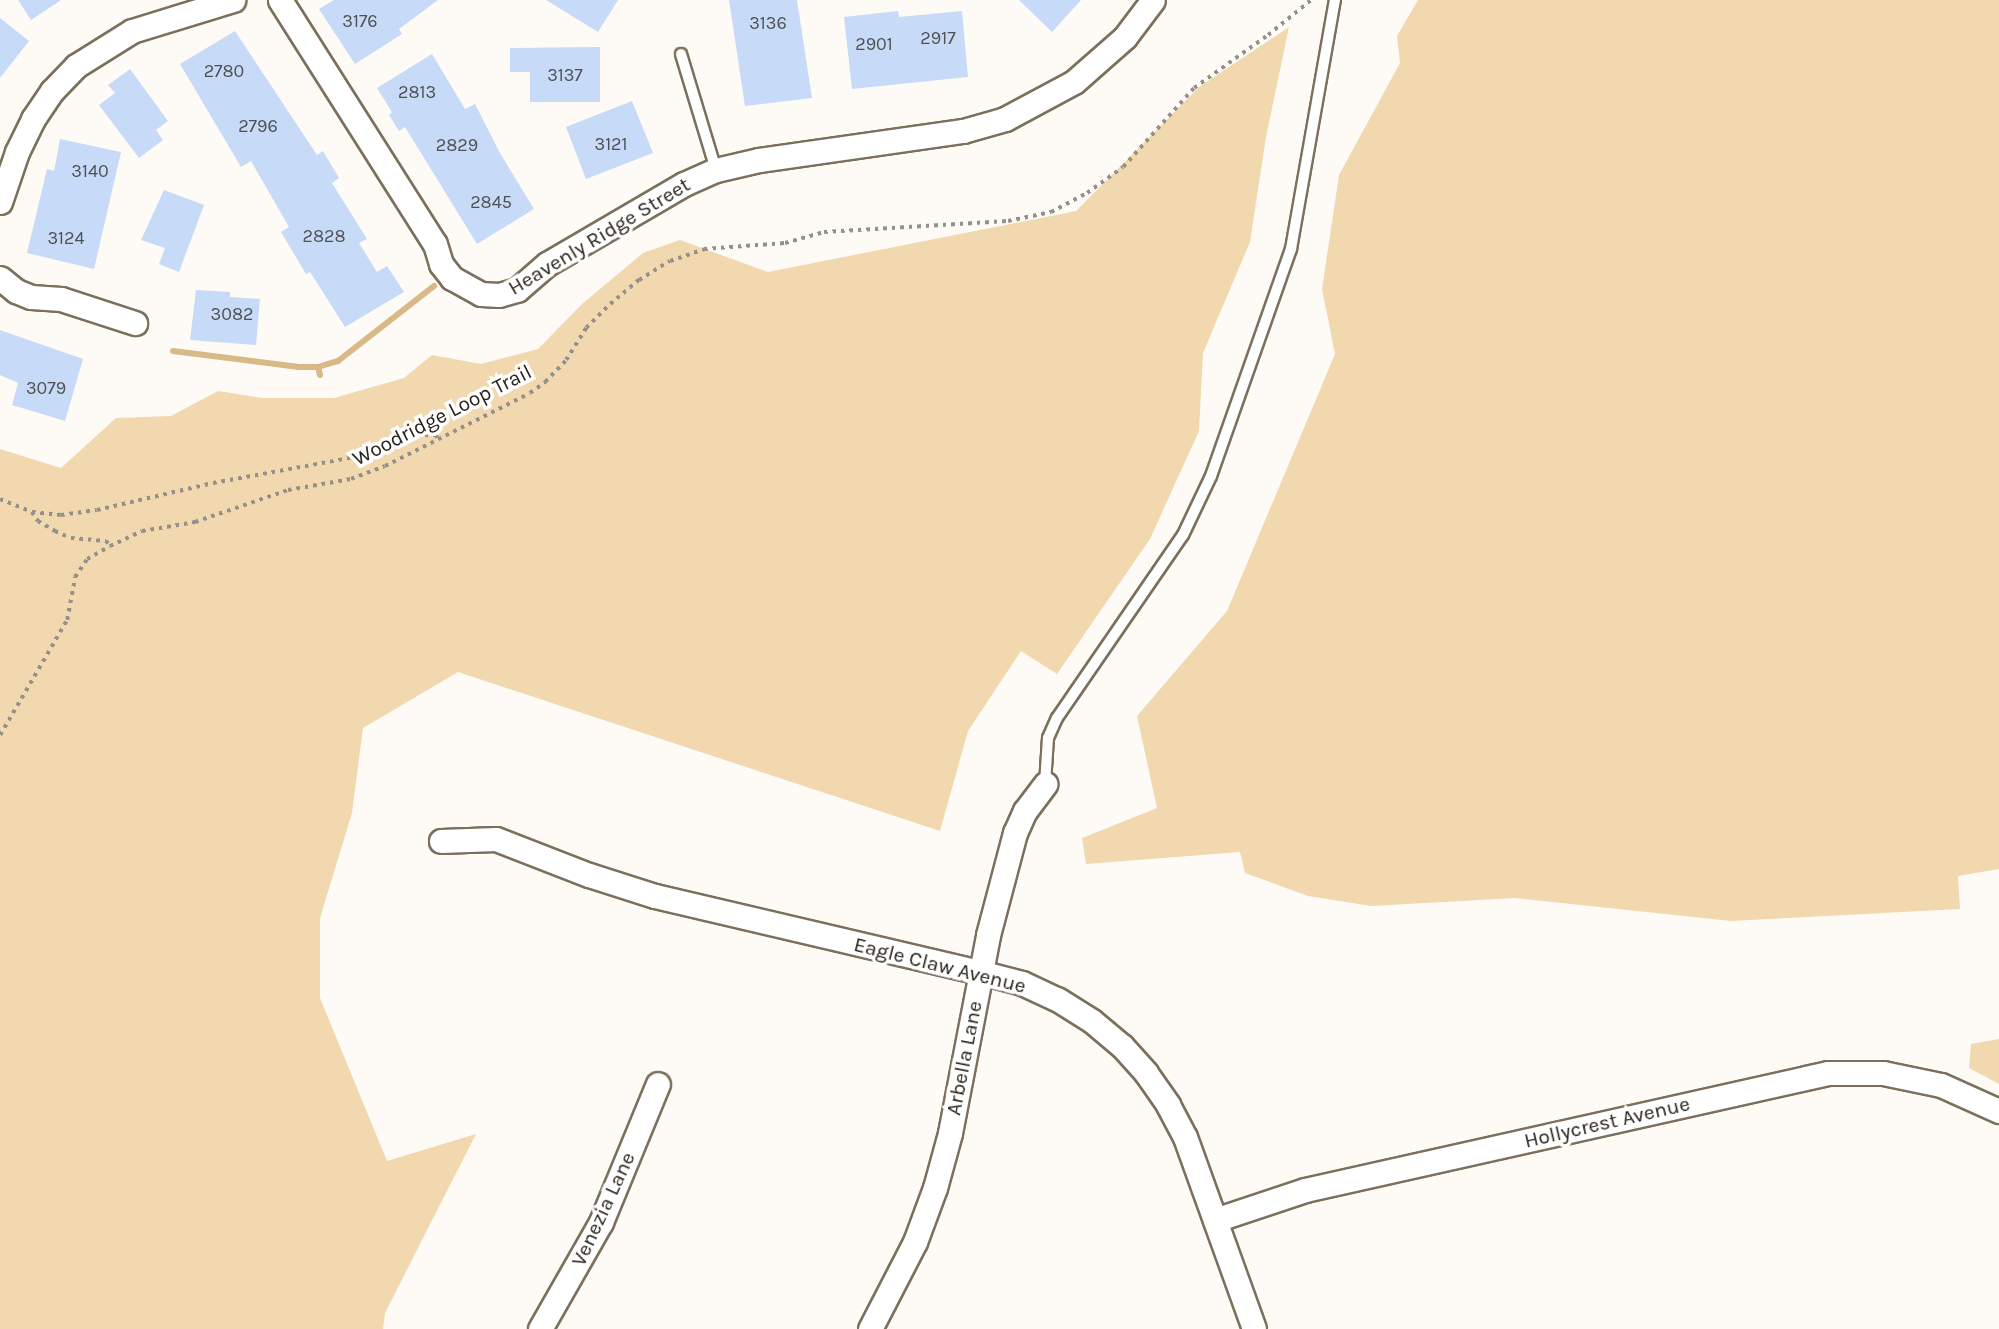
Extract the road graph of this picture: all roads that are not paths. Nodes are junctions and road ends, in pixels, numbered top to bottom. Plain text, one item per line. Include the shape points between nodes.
1 (233, 0) edge
2 (280, 0) edge
3 (1153, 0) edge
4 (1335, 0) edge
5 (681, 54) dead end
6 (716, 170) junction
7 (0, 202) edge
8 (0, 278) edge
9 (135, 323) dead end
10 (1045, 784) joint
11 (441, 841) dead end
12 (981, 972) junction
13 (657, 1084) dead end
14 (1999, 1111) edge
15 (1215, 1220) junction
16 (540, 1329) edge
17 (870, 1329) edge
18 (1254, 1329) edge

1 - 7 street via 132,31 76,66 33,119
2 - 6 street, Heavenly Ridge Street via 435,244 441,264 465,288 499,295 517,290 547,264
3 - 6 street, Heavenly Ridge Street via 1125,37 1074,82 1005,119 963,131
4 - 10 lane via 1291,248 1211,476 1183,536 1057,718 1048,738
5 - 6 lane
8 - 9 street via 32,297 61,299
10 - 12 street, Arbella Lane via 1015,832
11 - 12 street, Eagle Claw Avenue via 496,839 655,896
12 - 15 street, Eagle Claw Avenue via 1057,999 1122,1046 1168,1105 1185,1137
12 - 17 street, Arbella Lane via 935,1188 915,1242
13 - 16 street, Venezia Lane via 601,1222
14 - 15 street, Hollycrest Avenue via 1941,1085 1883,1073 1828,1073 1305,1190
15 - 18 street, Eagle Claw Avenue

